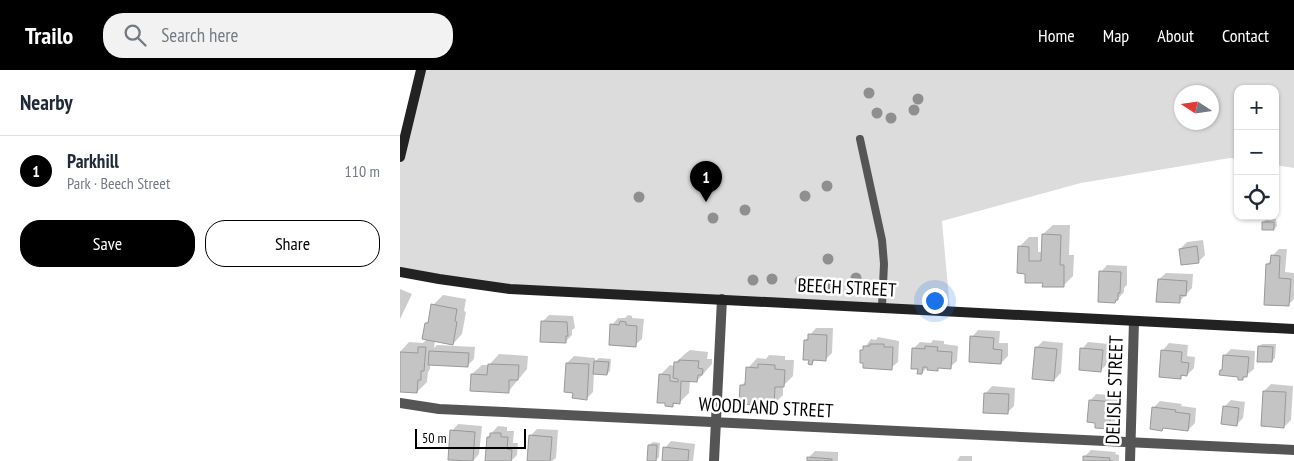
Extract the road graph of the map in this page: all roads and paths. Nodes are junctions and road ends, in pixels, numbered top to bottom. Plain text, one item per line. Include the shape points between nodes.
1 (422, 70) edge
2 (860, 139) dead end
3 (400, 158) edge
4 (400, 272) edge
5 (722, 299) junction
6 (882, 306) junction
7 (1134, 321) junction
8 (1294, 329) edge
9 (400, 403) edge
10 (715, 423) junction
11 (1131, 442) junction
12 (1294, 450) edge
13 (714, 461) edge
14 (1130, 461) edge

1 - 3 street
2 - 6 lane via 882,240
4 - 5 street, BEECH STREET via 510,289
5 - 6 street, BEECH STREET
5 - 10 street
6 - 7 street, BEECH STREET
7 - 8 street, BEECH STREET
7 - 11 street, DELISLE STREET
9 - 10 street, WOODLAND STREET via 453,410
10 - 11 street, WOODLAND STREET
10 - 13 street
11 - 12 street, WOODLAND STREET
11 - 14 street, DELISLE STREET

